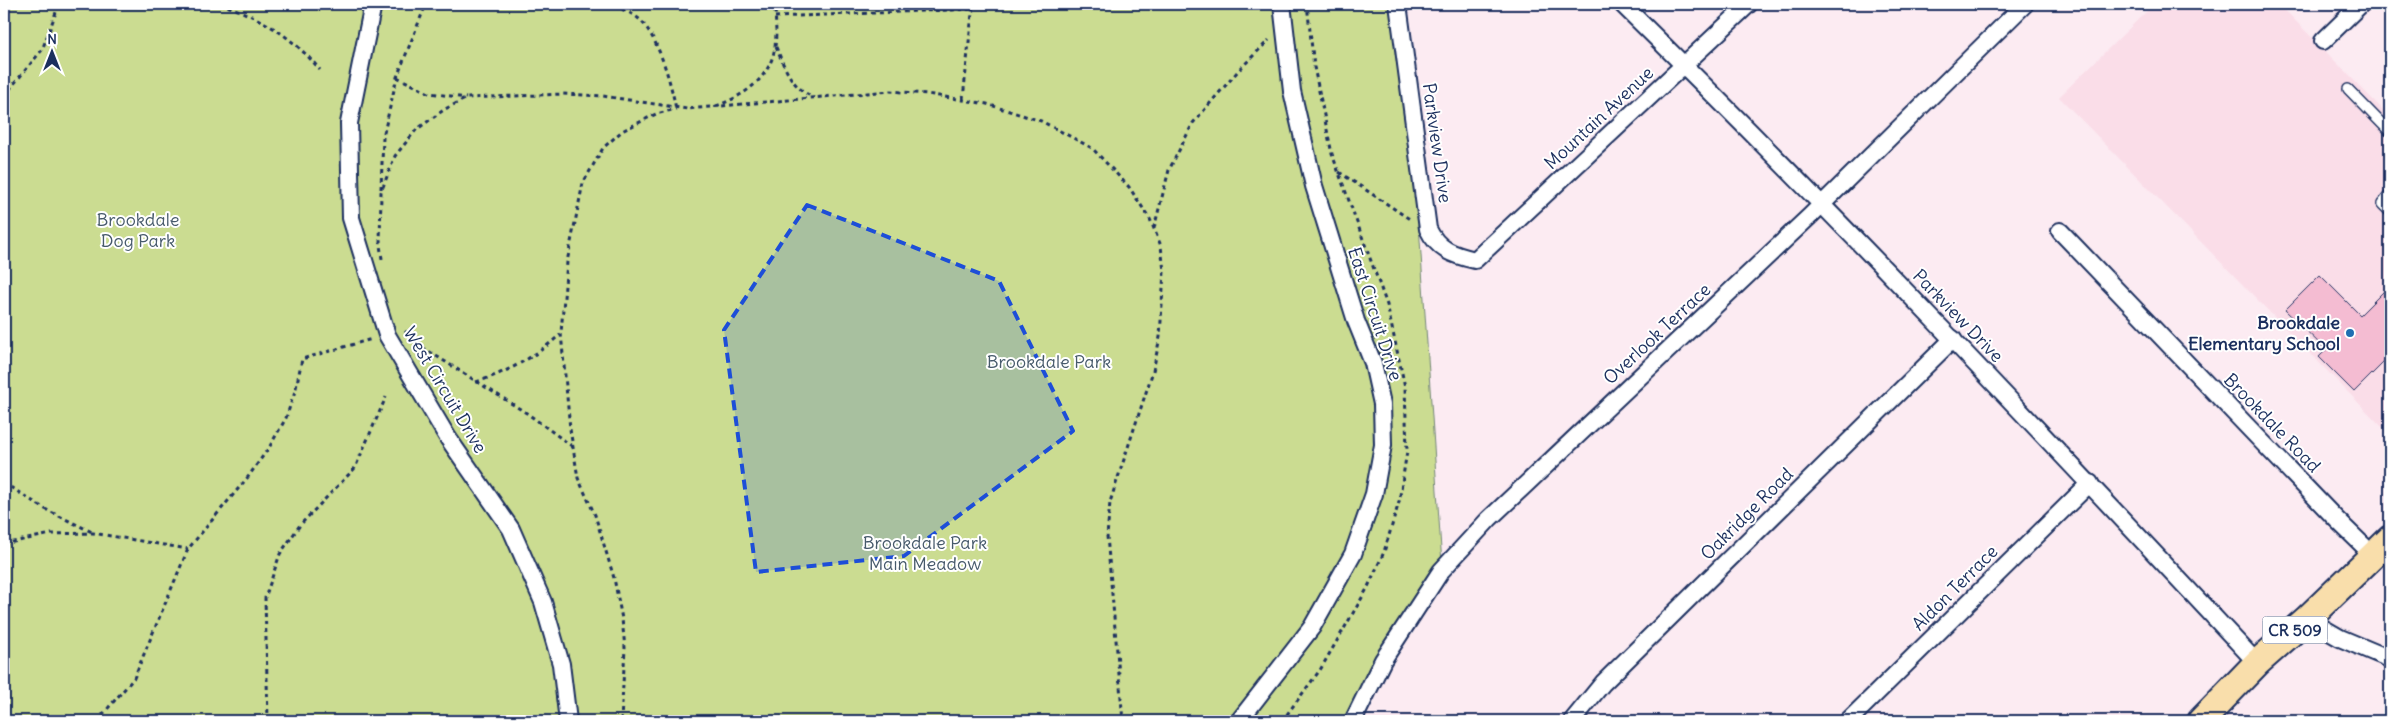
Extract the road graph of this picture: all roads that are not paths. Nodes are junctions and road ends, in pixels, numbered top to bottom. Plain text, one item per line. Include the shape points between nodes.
1 (373, 4) edge
2 (1282, 4) edge
3 (1398, 4) edge
4 (1622, 4) edge
5 (1748, 4) edge
6 (2025, 4) edge
7 (2361, 4) edge
8 (2323, 42) dead end
9 (1685, 65) junction
10 (2348, 89) dead end
11 (2390, 132) edge
12 (2390, 194) edge
13 (1823, 204) junction
14 (2390, 212) edge
15 (2060, 230) dead end
16 (1475, 260) joint
17 (1953, 339) junction
18 (2090, 483) junction
19 (2382, 547) edge
20 (2308, 619) junction
21 (2390, 659) edge
22 (2257, 663) junction
23 (568, 721) edge
24 (1238, 721) edge
25 (1353, 721) edge
26 (1572, 721) edge
27 (1848, 721) edge
28 (2201, 721) edge

1 - 23 street, West Circuit Drive via 349,123 351,218 387,335 448,438 511,529 542,602 562,664
2 - 24 street, East Circuit Drive via 1292,90 1314,186 1356,321 1373,363 1382,404 1384,445 1374,494 1353,554 1312,626
3 - 16 street, Parkview Drive via 1428,228 1440,247 1456,256
4 - 9 street, Parkview Drive
5 - 9 street, Mountain Avenue
6 - 13 street, Overlook Terrace
7 - 8 street
9 - 13 street, Parkview Drive
9 - 16 street, Mountain Avenue
10 - 11 lane
12 - 14 lane via 2382,204
13 - 17 street, Parkview Drive
13 - 25 street, Overlook Terrace via 1489,519 1441,571 1383,660
15 - 19 street, Brookdale Road via 2337,520
17 - 18 street, Parkview Drive
17 - 26 street, Oakridge Road via 1603,684
18 - 22 street, Parkview Drive
18 - 27 street, Aldon Terrace
19 - 20 main road, CR 509
20 - 21 street via 2340,638
20 - 22 main road, CR 509
22 - 28 main road, CR 509

